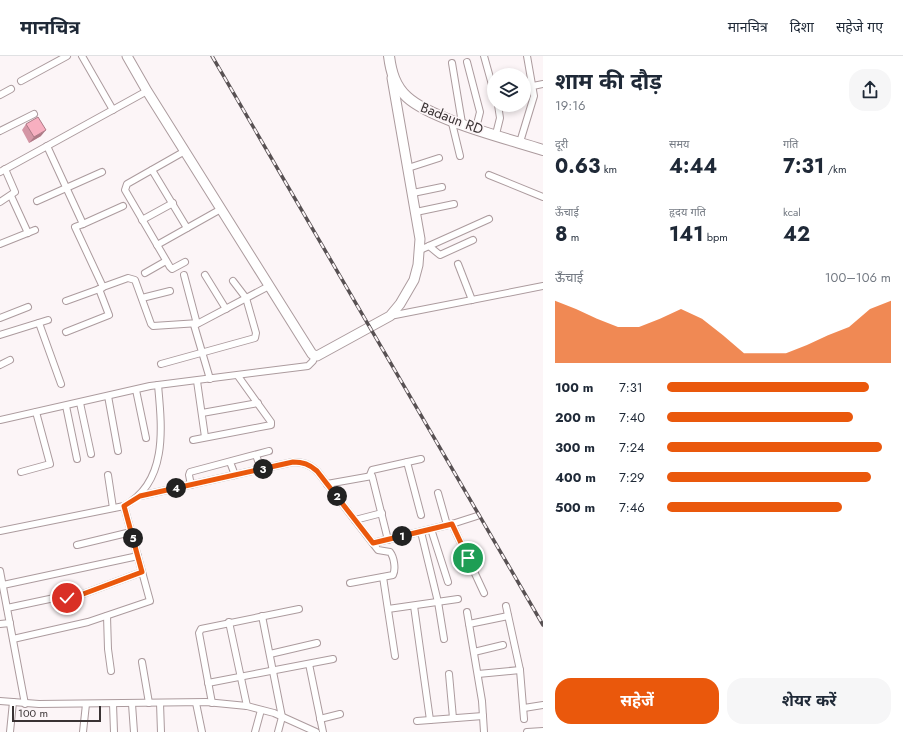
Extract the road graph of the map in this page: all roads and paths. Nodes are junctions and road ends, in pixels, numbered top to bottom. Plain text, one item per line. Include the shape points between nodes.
1 (67, 56) edge
2 (82, 56) edge
3 (127, 56) edge
4 (389, 56) edge
5 (484, 56) edge
6 (527, 56) edge
7 (467, 62) dead end
8 (452, 63) dead end
9 (487, 68) edge
10 (391, 71) junction
11 (21, 81) dead end
12 (543, 84) edge
13 (533, 86) junction
14 (11, 89) dead end
15 (147, 91) junction
16 (0, 95) edge
17 (113, 110) junction
18 (499, 112) edge
19 (34, 114) dead end
20 (451, 119) junction
21 (462, 123) junction
22 (476, 128) junction
23 (0, 130) edge
24 (496, 134) junction
25 (520, 142) junction
26 (47, 146) junction
27 (543, 150) edge
28 (185, 151) junction
29 (460, 156) dead end
30 (438, 158) dead end
31 (408, 168) junction
32 (2, 170) edge
33 (152, 170) junction
34 (102, 172) dead end
35 (489, 175) dead end
36 (442, 187) dead end
37 (66, 188) junction
38 (412, 193) junction
39 (10, 196) junction
40 (543, 197) edge
41 (37, 201) dead end
42 (0, 202) edge
43 (173, 203) junction
44 (454, 204) dead end
45 (123, 206) dead end
46 (221, 209) junction
47 (416, 212) junction
48 (489, 219) dead end
49 (142, 220) junction
50 (83, 224) junction
51 (187, 228) junction
52 (35, 230) dead end
53 (28, 233) junction
54 (473, 240) dead end
55 (0, 244) edge
56 (157, 245) junction
57 (424, 248) junction
58 (166, 261) junction
59 (185, 262) dead end
60 (458, 264) dead end
61 (145, 273) dead end
62 (184, 275) dead end
63 (205, 275) dead end
64 (234, 282) dead end
65 (269, 286) junction
66 (543, 286) edge
67 (101, 288) junction
68 (170, 292) dead end
69 (142, 298) junction
70 (246, 298) junction
71 (472, 300) junction
72 (66, 301) dead end
73 (28, 307) dead end
74 (226, 309) junction
75 (390, 316) junction
76 (0, 318) edge
77 (48, 320) dead end
78 (39, 323) junction
79 (195, 324) junction
80 (66, 332) dead end
81 (0, 335) edge
82 (203, 354) junction
83 (314, 356) junction
84 (10, 360) dead end
85 (161, 364) dead end
86 (0, 365) edge
87 (238, 376) junction
88 (210, 379) junction
89 (197, 380) junction
90 (61, 384) dead end
91 (158, 385) junction
92 (136, 390) junction
93 (108, 396) junction
94 (80, 403) junction
95 (258, 404) junction
96 (66, 406) junction
97 (36, 412) junction
98 (202, 413) junction
99 (0, 420) edge
100 (205, 437) junction
101 (146, 438) dead end
102 (193, 440) dead end
103 (118, 451) dead end
104 (269, 451) dead end
105 (91, 454) dead end
106 (256, 455) junction
107 (77, 458) dead end
108 (421, 459) dead end
109 (230, 462) junction
110 (407, 462) junction
111 (261, 469) junction
112 (21, 472) dead end
113 (108, 474) dead end
114 (235, 475) junction
115 (370, 475) junction
116 (327, 484) junction
117 (191, 485) junction
118 (438, 493) dead end
119 (140, 496) junction
120 (124, 506) junction
121 (113, 508) junction
122 (382, 513) junction
123 (421, 515) dead end
124 (477, 516) dead end
125 (355, 520) junction
126 (450, 524) junction
127 (431, 529) junction
128 (0, 531) edge
129 (131, 532) junction
130 (421, 532) junction
131 (388, 540) junction
132 (373, 543) junction
133 (77, 545) dead end
134 (138, 556) junction
135 (0, 571) edge
136 (142, 572) junction
137 (383, 577) junction
138 (1, 581) edge
139 (448, 582) dead end
140 (350, 583) dead end
141 (484, 593) dead end
142 (458, 599) dead end
143 (438, 602) junction
144 (414, 606) junction
145 (506, 606) dead end
146 (7, 608) junction
147 (299, 609) dead end
148 (388, 609) junction
149 (467, 612) dead end
150 (107, 616) junction
151 (262, 616) junction
152 (508, 616) junction
153 (229, 622) junction
154 (10, 623) junction
155 (0, 624) edge
156 (469, 624) junction
157 (13, 639) junction
158 (444, 639) dead end
159 (317, 643) dead end
160 (503, 645) dead end
161 (474, 652) junction
162 (270, 654) junction
163 (395, 656) dead end
164 (333, 659) dead end
165 (142, 662) dead end
166 (309, 664) junction
167 (520, 670) junction
168 (111, 671) dead end
169 (273, 671) junction
170 (449, 674) dead end
171 (478, 674) junction
172 (240, 677) junction
173 (208, 683) junction
174 (0, 701) edge
175 (13, 702) junction
176 (196, 702) junction
177 (212, 703) junction
178 (25, 704) junction
179 (86, 704) junction
180 (113, 704) junction
181 (132, 704) junction
182 (149, 704) junction
183 (160, 704) junction
184 (543, 705) edge
185 (247, 706) junction
186 (524, 708) junction
187 (261, 710) junction
188 (340, 714) dead end
189 (483, 716) junction
190 (282, 717) junction
191 (453, 718) junction
192 (320, 719) junction
193 (524, 719) dead end
194 (430, 720) junction
195 (417, 722) dead end
196 (300, 725) junction
197 (543, 731) edge
198 (10, 732) edge
199 (83, 732) edge
200 (114, 732) edge
201 (134, 732) edge
202 (160, 732) edge
203 (202, 732) edge
204 (254, 732) edge
205 (278, 732) edge
206 (298, 732) edge
207 (316, 732) edge
208 (323, 732) edge
209 (484, 732) edge
210 (528, 732) edge

1 - 11 street
2 - 17 street
3 - 15 main road
4 - 10 main road, Badaun RD
5 - 9 street
6 - 13 street
7 - 22 street via 480,112
8 - 21 street
10 - 20 main road, Badaun RD via 398,87 416,104
10 - 31 main road
12 - 13 street
13 - 25 street via 534,101
14 - 16 street
15 - 17 street
15 - 28 main road
17 - 26 street
18 - 24 street
19 - 23 street
20 - 21 main road, Badaun RD
20 - 29 street
21 - 22 main road, Badaun RD
22 - 24 main road, Badaun RD
24 - 25 main road, Badaun RD
25 - 27 main road, Badaun RD
26 - 32 street
26 - 37 street
28 - 33 street
28 - 46 main road
30 - 31 street
31 - 38 main road
32 - 39 street via 15,189 14,194
33 - 43 street
33 - 49 street via 125,187
34 - 37 street
35 - 40 street
36 - 38 street
37 - 41 street
37 - 50 street
38 - 47 main road
39 - 42 street
39 - 53 street
43 - 49 street
43 - 51 street
44 - 47 street
45 - 50 street
46 - 51 street
46 - 65 main road
47 - 57 main road
48 - 57 street
49 - 56 street
50 - 67 street via 75,227
51 - 56 street
52 - 53 street
53 - 55 street
54 - 57 street via 440,255
56 - 58 street
57 - 75 main road via 414,280
58 - 59 street via 172,269
58 - 61 street
60 - 71 street
62 - 79 street
63 - 74 street
64 - 70 street
65 - 70 street
65 - 83 main road
66 - 71 street
67 - 69 street via 132,278 138,283
67 - 72 street
67 - 80 street via 109,315
68 - 69 street
69 - 79 street via 150,324 154,326
70 - 74 street
70 - 82 street via 255,338
71 - 75 street
73 - 76 street
74 - 79 street
75 - 83 main road
77 - 78 street
78 - 81 street
78 - 90 street
79 - 82 street
82 - 85 street
82 - 88 street
83 - 87 street via 308,366
84 - 86 street
87 - 88 street
87 - 95 street
88 - 89 street
89 - 91 street
89 - 98 street
91 - 92 street
91 - 119 street via 161,443 148,484
92 - 93 street
92 - 101 street
93 - 94 street
93 - 103 street
94 - 96 street
94 - 105 street
95 - 98 street
95 - 100 street via 271,424
96 - 97 street
96 - 107 street
97 - 99 street
97 - 112 street via 50,464
98 - 100 street
100 - 102 street
104 - 106 street
106 - 109 street
106 - 111 street
108 - 110 street
109 - 114 street
109 - 117 street via 190,472
110 - 115 street via 372,470
110 - 123 street
111 - 114 street
111 - 116 street via 302,462 317,471
113 - 121 street
114 - 117 street
115 - 116 street
115 - 122 street via 374,477
116 - 125 street
117 - 119 street
118 - 126 street
119 - 120 street
120 - 121 street
120 - 129 street
121 - 128 street
122 - 125 street
122 - 131 street
124 - 126 street
125 - 132 street
126 - 127 street
126 - 141 street
127 - 130 street
127 - 139 street
129 - 133 street
129 - 134 street
130 - 131 street
130 - 143 street
131 - 132 street
132 - 137 street via 381,552 390,552 392,555 394,573
134 - 136 street
134 - 138 street
135 - 138 street
136 - 146 street via 75,597 59,597
136 - 150 street via 150,601
137 - 140 street
137 - 148 street
138 - 146 street
142 - 143 street
143 - 144 street
143 - 158 street
144 - 148 street
144 - 194 street
145 - 152 street
146 - 154 street
147 - 151 street
148 - 163 street
149 - 156 street
150 - 157 street
150 - 168 street
151 - 153 street
151 - 162 street
152 - 156 street
152 - 167 street
153 - 172 street
153 - 173 street via 203,627 199,631
154 - 155 street
154 - 157 street
156 - 161 street
157 - 178 street
159 - 162 street
160 - 161 street
161 - 171 street
162 - 169 street
164 - 166 street
165 - 182 street
166 - 169 street
166 - 192 street
167 - 171 street
167 - 186 street
169 - 172 street
169 - 190 street
170 - 191 street
171 - 189 street
172 - 173 street
172 - 185 street
173 - 177 street
174 - 175 street
175 - 178 street
175 - 198 street
176 - 177 street
176 - 183 street
176 - 203 street
177 - 185 street
178 - 179 street
179 - 180 street
179 - 199 street
180 - 181 street
180 - 200 street
181 - 182 street
181 - 201 street
182 - 183 street
183 - 202 street
184 - 186 street
185 - 187 street
186 - 193 street
187 - 190 street
187 - 204 street
188 - 192 street
189 - 191 street
189 - 209 street
190 - 196 street
190 - 205 street
191 - 194 street
192 - 208 street
194 - 195 street
196 - 206 street
196 - 207 street
197 - 210 street

